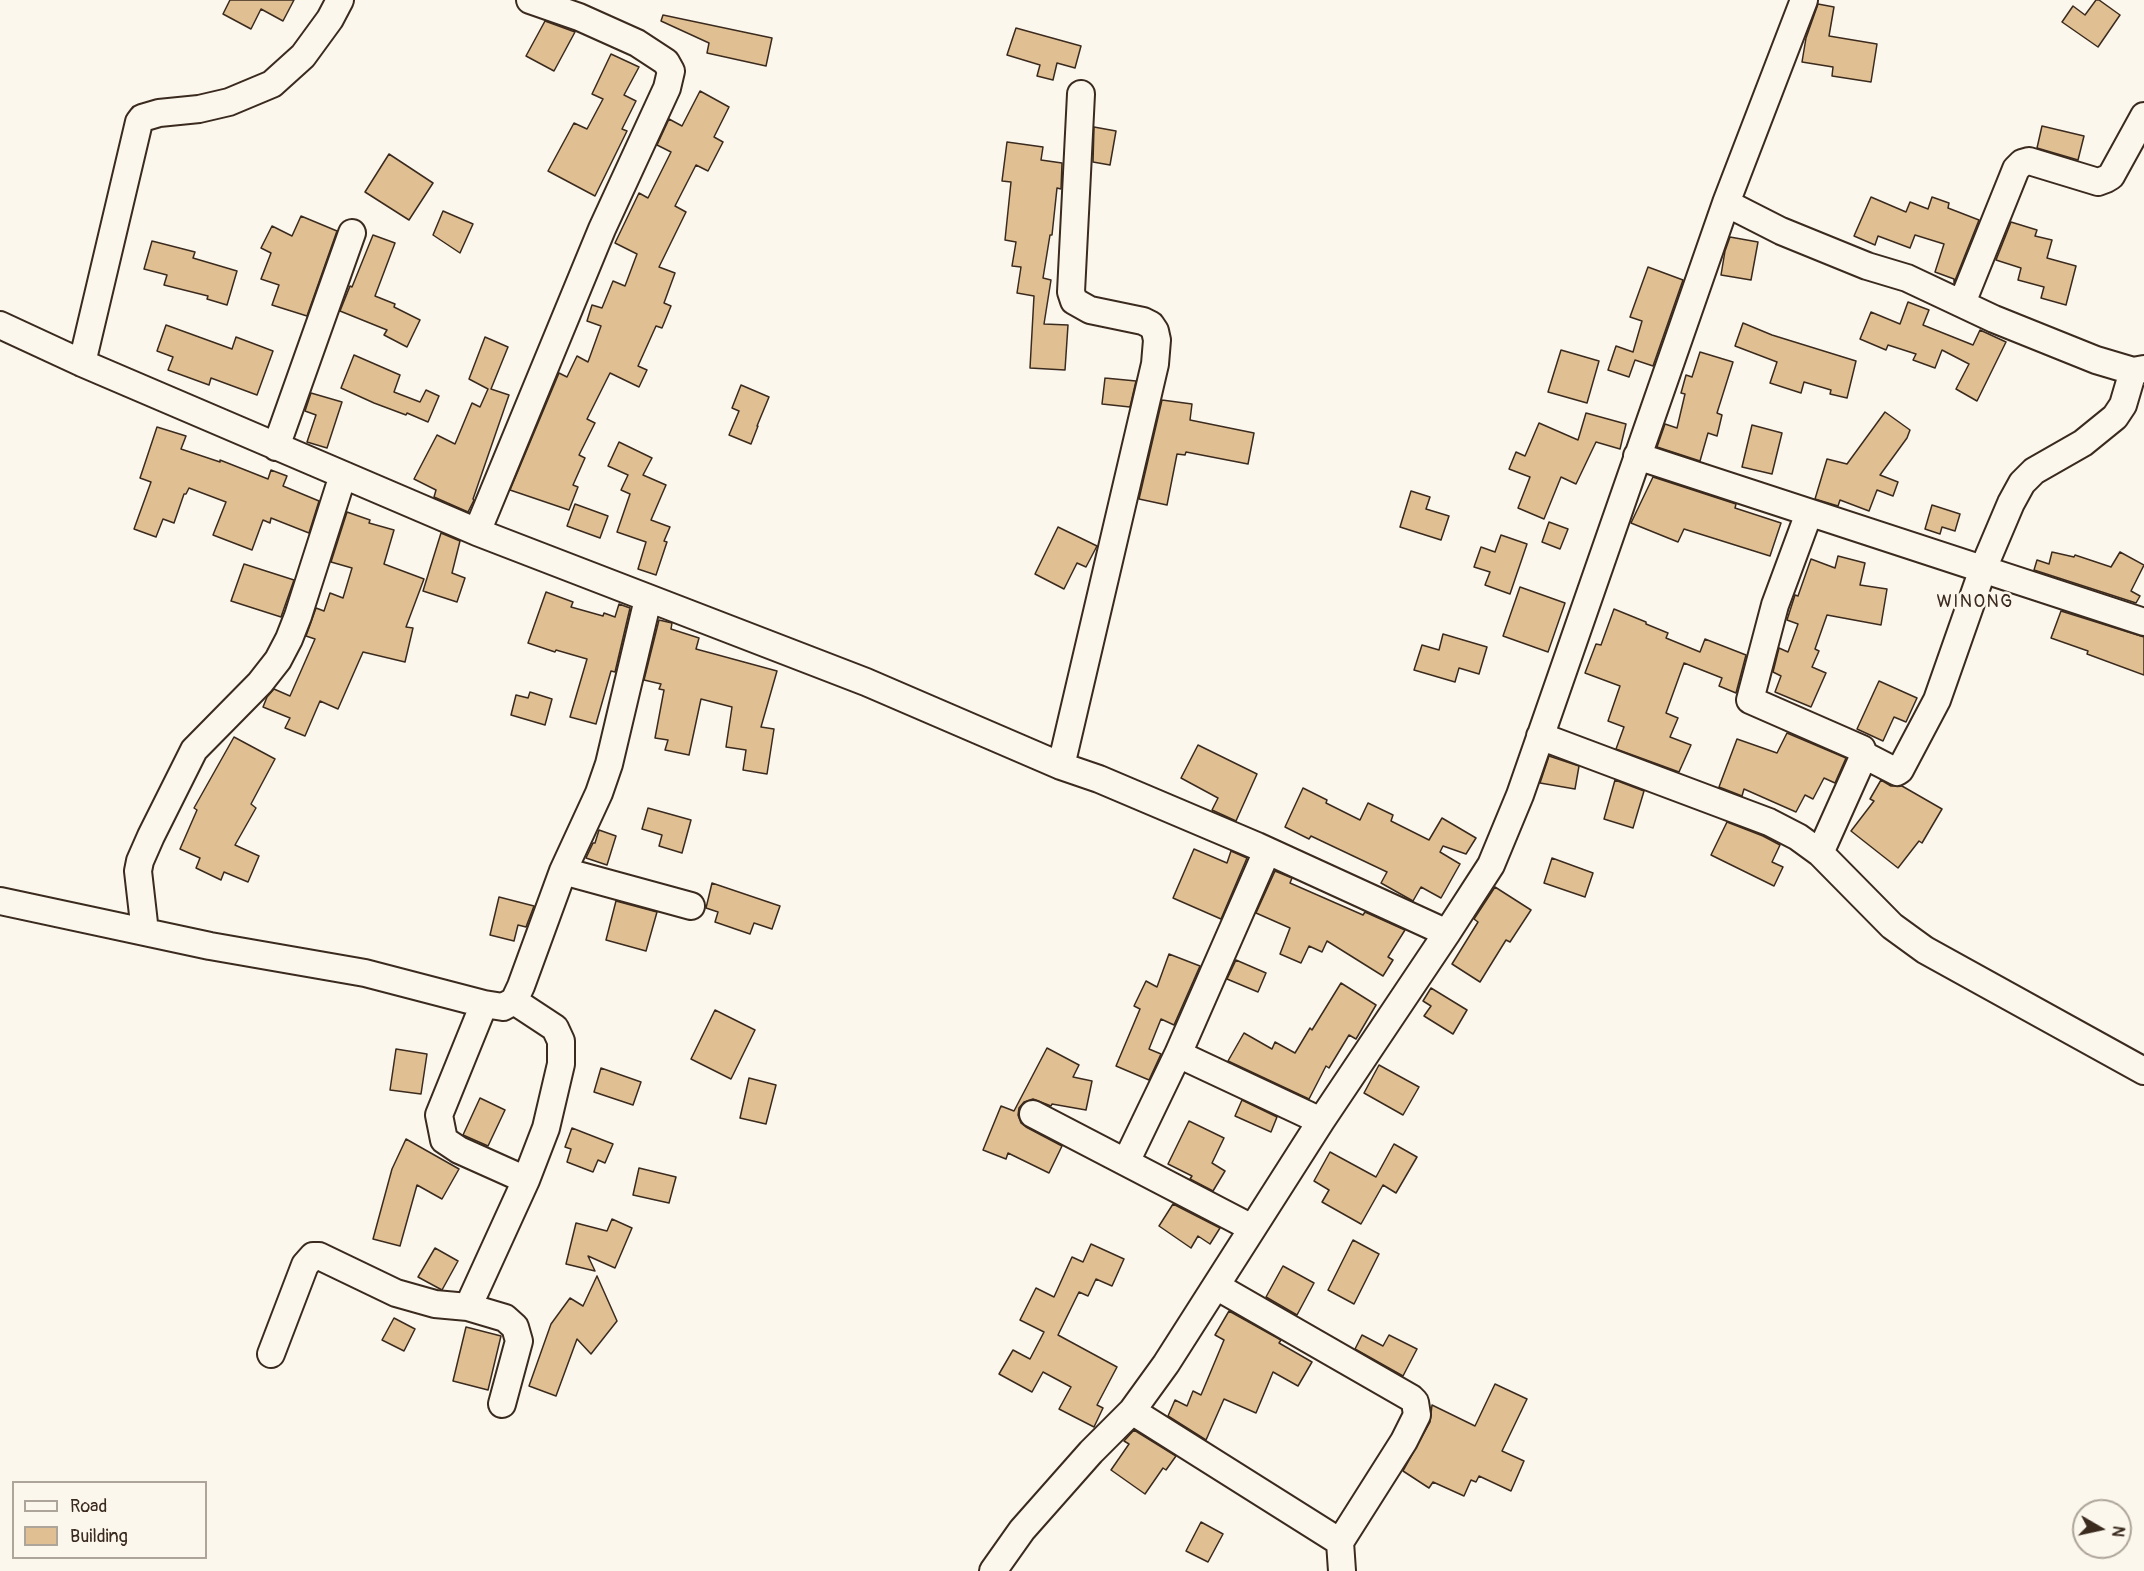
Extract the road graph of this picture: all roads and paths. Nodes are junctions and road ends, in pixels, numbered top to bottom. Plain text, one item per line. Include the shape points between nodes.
1 (340, 0) edge
2 (530, 0) edge
3 (1804, 0) edge
4 (584, 9) edge
5 (1081, 94) dead end
6 (2144, 116) edge
7 (1726, 204) junction
8 (352, 233) dead end
9 (1962, 303) junction
10 (0, 325) edge
11 (82, 363) junction
12 (2139, 370) edge
13 (276, 447) junction
14 (1637, 456) junction
15 (343, 475) junction
16 (1809, 513) junction
17 (477, 532) junction
18 (1983, 569) junction
19 (648, 599) junction
20 (2144, 622) edge
21 (1540, 736) junction
22 (1864, 755) junction
23 (1061, 765) junction
24 (1267, 851) junction
25 (1820, 854) junction
26 (562, 870) junction
27 (0, 901) edge
28 (691, 906) dead end
29 (145, 932) junction
30 (1447, 933) junction
31 (514, 1001) junction
32 (484, 1004) junction
33 (1178, 1054) junction
34 (2144, 1071) edge
35 (1034, 1114) dead end
36 (1321, 1121) junction
37 (1126, 1162) junction
38 (526, 1180) junction
39 (1252, 1228) junction
40 (1216, 1286) junction
41 (468, 1308) junction
42 (271, 1354) dead end
43 (502, 1404) dead end
44 (1132, 1411) junction
45 (1340, 1542) junction
46 (993, 1571) edge
47 (1342, 1571) edge

1 - 11 street via 303,56 272,84 229,102 159,113 139,122
2 - 4 street
3 - 7 street
4 - 17 street via 666,62 669,80 602,229
5 - 23 street via 1071,292 1074,301 1090,310 1151,325 1157,339 1155,364
6 - 9 street via 2106,179 2098,182 2029,161 2016,169
7 - 9 street via 1781,231
7 - 14 street
8 - 13 street
9 - 12 street via 2096,360
10 - 11 street
11 - 13 street
12 - 18 street via 2115,417 2022,483
13 - 15 street
14 - 16 street
14 - 21 street
15 - 17 street
15 - 29 street via 284,650 260,683 194,750 140,861
16 - 18 street
16 - 22 street via 1775,605 1748,708 1862,749
17 - 19 street
18 - 20 street
18 - 22 street via 1937,700 1900,770
19 - 23 street via 866,682
19 - 26 street via 609,764
21 - 25 street via 1769,822
21 - 30 street via 1491,865
22 - 25 street
23 - 24 street
24 - 30 street
24 - 33 street
25 - 34 street via 1892,926 1924,950
26 - 28 street
26 - 31 street
27 - 29 street
29 - 32 street via 365,973
30 - 36 street
31 - 32 street via 502,1007
31 - 38 street via 555,1028 561,1041 561,1064 546,1128
32 - 38 street via 439,1115 444,1140
33 - 36 street
33 - 37 street
35 - 37 street
36 - 39 street
37 - 39 street
38 - 41 street
39 - 40 street
40 - 44 street
40 - 45 street via 1415,1402 1417,1415 1404,1441
41 - 42 street via 396,1293 313,1256 304,1265
41 - 43 street via 505,1318 515,1328 519,1341
44 - 45 street
44 - 46 street via 1022,1530
45 - 47 street

